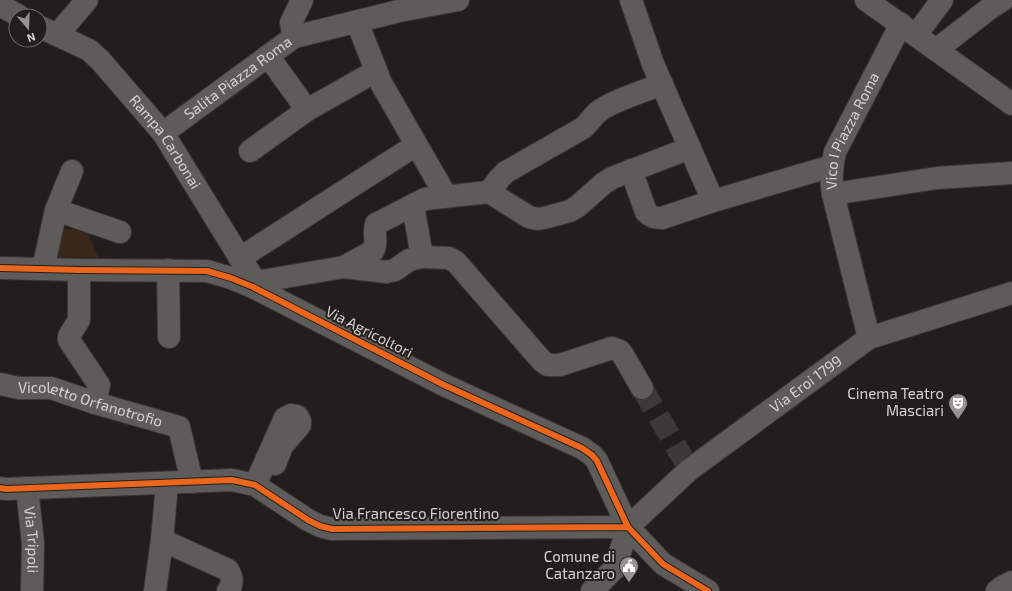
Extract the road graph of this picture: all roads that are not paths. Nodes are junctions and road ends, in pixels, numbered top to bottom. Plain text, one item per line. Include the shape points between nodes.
1 (87, 0) edge
2 (302, 0) edge
3 (458, 0) edge
4 (631, 0) edge
5 (866, 0) edge
6 (942, 0) edge
7 (1003, 0) edge
8 (357, 22) junction
9 (908, 29) junction
10 (49, 31) edge
11 (294, 37) junction
12 (936, 50) junction
13 (268, 56) junction
14 (376, 71) junction
15 (662, 84) junction
16 (1012, 104) edge
17 (307, 110) junction
18 (163, 133) junction
19 (416, 144) junction
20 (690, 148) junction
21 (250, 151) dead end
22 (832, 166) junction
23 (631, 170) junction
24 (72, 171) dead end
25 (1012, 174) edge
26 (489, 192) junction
27 (833, 194) junction
28 (446, 196) junction
29 (713, 201) junction
30 (413, 205) junction
31 (56, 210) junction
32 (120, 232) dead end
33 (422, 256) junction
34 (240, 258) junction
35 (344, 267) junction
36 (0, 268) edge
37 (43, 269) junction
38 (79, 270) junction
39 (168, 270) junction
40 (254, 284) junction
41 (1012, 293) edge
42 (169, 337) dead end
43 (869, 338) junction
44 (0, 384) edge
45 (642, 388) tunnel mouth
46 (95, 403) junction
47 (275, 464) dead end
48 (192, 482) junction
49 (166, 484) junction
50 (256, 485) junction
51 (0, 488) edge
52 (27, 488) junction
53 (628, 527) junction
54 (162, 540) junction
55 (1012, 582) edge
56 (231, 589) edge
57 (32, 591) edge
58 (155, 591) edge
59 (592, 591) edge
60 (708, 591) edge
61 (997, 591) edge

1 - 10 street
2 - 11 street via 291,23
3 - 8 street, Salita Piazza Roma
4 - 15 street
5 - 9 street
6 - 9 street, Vico I Piazza Roma
7 - 12 street
8 - 11 street, Salita Piazza Roma
8 - 14 street
9 - 12 street
9 - 22 street, Vico I Piazza Roma via 835,152
10 - 18 street, Rampa Carbonai via 89,50
11 - 13 street, Salita Piazza Roma
12 - 16 street
13 - 17 street
13 - 18 street, Salita Piazza Roma
14 - 17 street
14 - 19 street
15 - 20 street
15 - 26 street via 607,106 583,128 506,172
17 - 21 street
18 - 34 street, Rampa Carbonai
19 - 28 street
19 - 34 street
20 - 23 street
20 - 29 street
22 - 27 street, Vico I Piazza Roma
22 - 29 street
23 - 26 street via 604,183 578,206 538,219 529,217
23 - 29 street via 646,212 650,216 662,218
24 - 31 street
25 - 27 street via 937,178
26 - 28 street
27 - 43 street, Vico I Piazza Roma
28 - 30 street via 425,199
30 - 33 street
30 - 35 street via 376,224 376,244 373,251
31 - 32 street
31 - 37 street
33 - 35 street via 409,260 396,270 386,272
33 - 45 street via 449,258 456,262 548,365 560,365 612,348 623,355
34 - 40 street, Rampa Carbonai
35 - 40 street
36 - 37 street, Via Agricoltori
37 - 38 street, Via Agricoltori
38 - 39 street, Via Agricoltori
38 - 46 street via 78,320 68,336 99,385
39 - 40 street, Via Agricoltori via 208,271
39 - 42 street
40 - 53 street, Via Agricoltori via 444,385 582,448 597,461
41 - 43 street, Via Eroi 1799
43 - 53 street, Via Eroi 1799 via 687,466
44 - 46 street, Vicoletto Orfanotrofio via 19,388 51,388
46 - 48 street, Vicoletto Orfanotrofio via 179,427
47 - 50 street via 282,446 300,425 297,416 285,418
48 - 49 street, Via Francesco Fiorentino
48 - 50 street, Via Francesco Fiorentino via 232,480
49 - 52 street, Via Francesco Fiorentino
49 - 54 street
50 - 53 street, Via Francesco Fiorentino via 308,520 332,529
51 - 52 street, Via Francesco Fiorentino
52 - 57 street, Via Tripoli via 33,543
53 - 59 street via 615,568
53 - 60 street, Via Agricoltori via 663,564
54 - 56 street via 228,570
54 - 58 street
55 - 61 street

